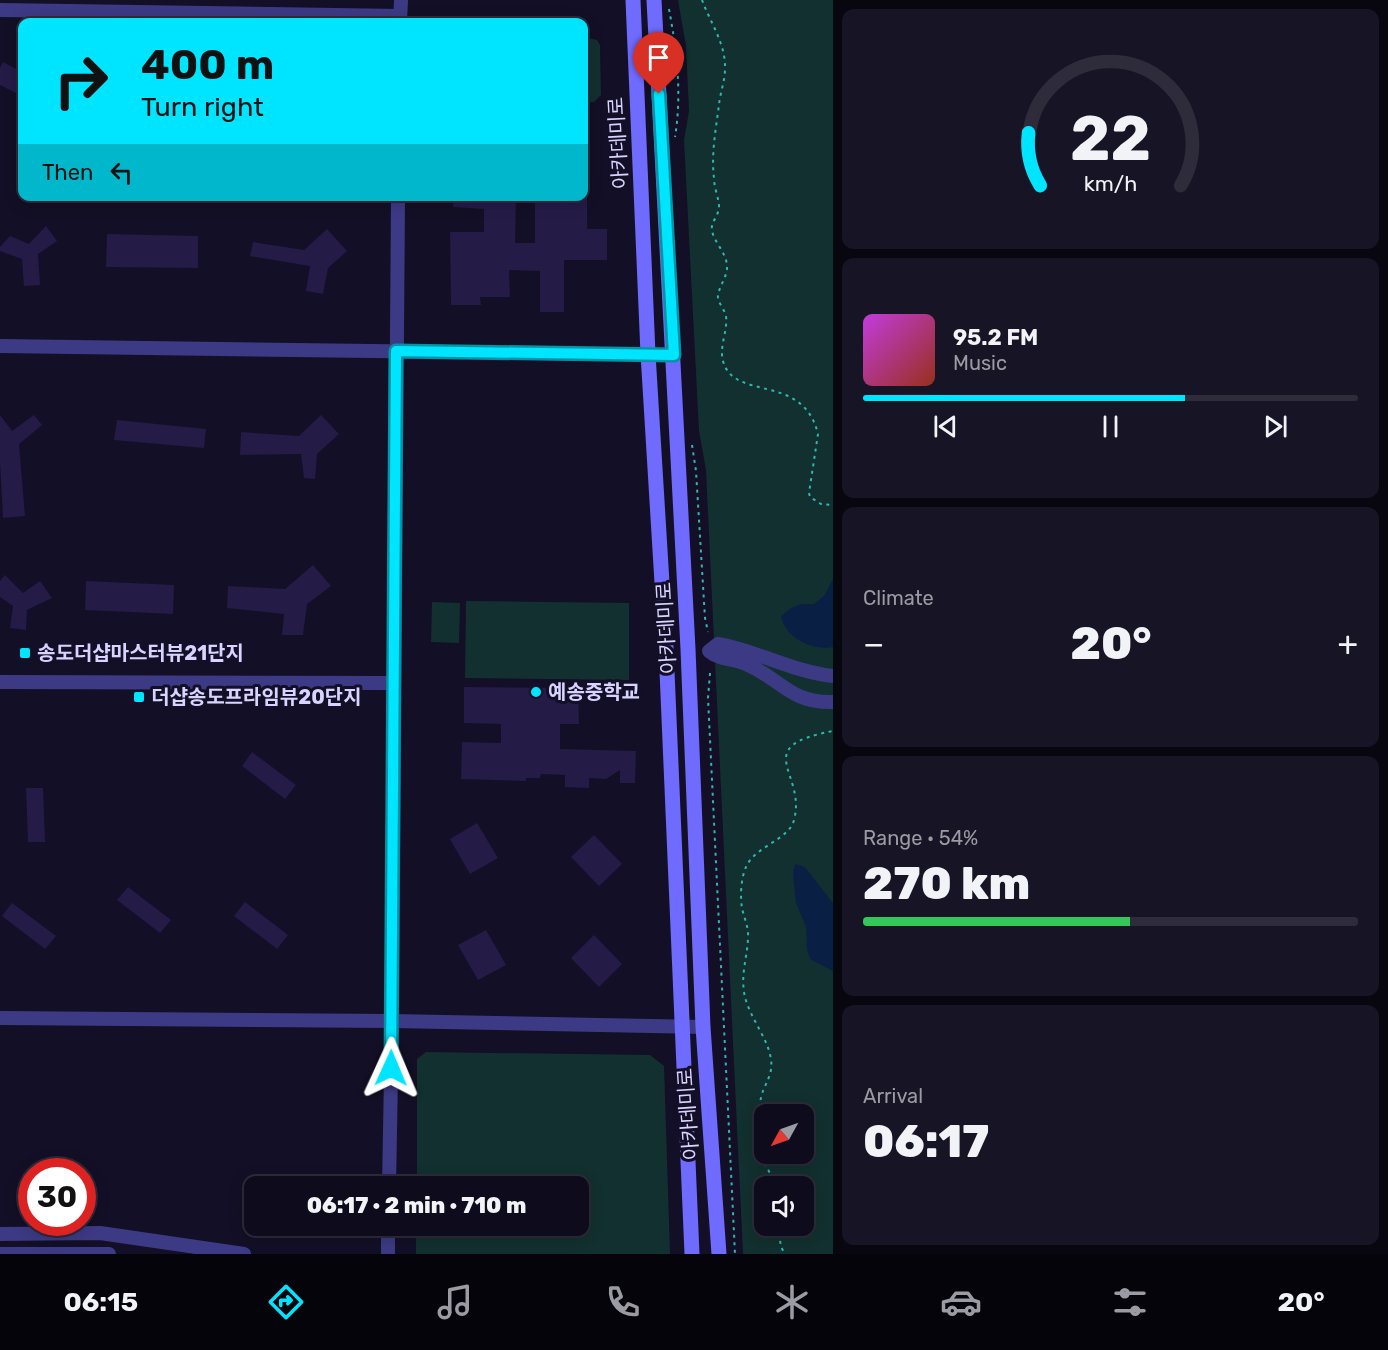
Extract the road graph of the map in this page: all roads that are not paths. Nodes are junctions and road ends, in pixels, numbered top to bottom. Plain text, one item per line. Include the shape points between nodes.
1 (401, 0) edge
2 (633, 0) edge
3 (654, 0) edge
4 (0, 9) edge
5 (360, 18) edge
6 (400, 18) edge
7 (398, 201) edge
8 (0, 346) edge
9 (396, 351) junction
10 (648, 354) junction
11 (674, 355) junction
12 (801, 671) junction
13 (833, 676) edge
14 (0, 682) edge
15 (393, 683) junction
16 (793, 694) junction
17 (833, 702) edge
18 (0, 1018) edge
19 (392, 1021) junction
20 (682, 1027) junction
21 (703, 1027) junction
22 (389, 1176) edge
23 (0, 1234) edge
24 (388, 1236) edge
25 (0, 1254) edge
26 (109, 1254) edge
27 (244, 1254) edge
28 (388, 1254) edge
29 (692, 1254) edge
30 (719, 1254) edge

1 - 6 street
2 - 10 main road, 아카데미로
3 - 11 main road, 아카데미로
4 - 5 street
7 - 9 street
8 - 9 street
9 - 10 street
9 - 15 street
10 - 11 street
10 - 20 main road, 아카데미로 via 666,648
11 - 21 main road, 아카데미로
12 - 13 street
12 - 16 street
12 - 16 street via 739,648 718,645 709,651 718,658 758,669
14 - 15 street
15 - 19 street
16 - 17 street
18 - 19 street
19 - 20 street
19 - 22 street
20 - 21 street
20 - 29 main road, 아카데미로
21 - 30 main road, 아카데미로
23 - 27 street via 100,1233
24 - 28 street
25 - 26 street

